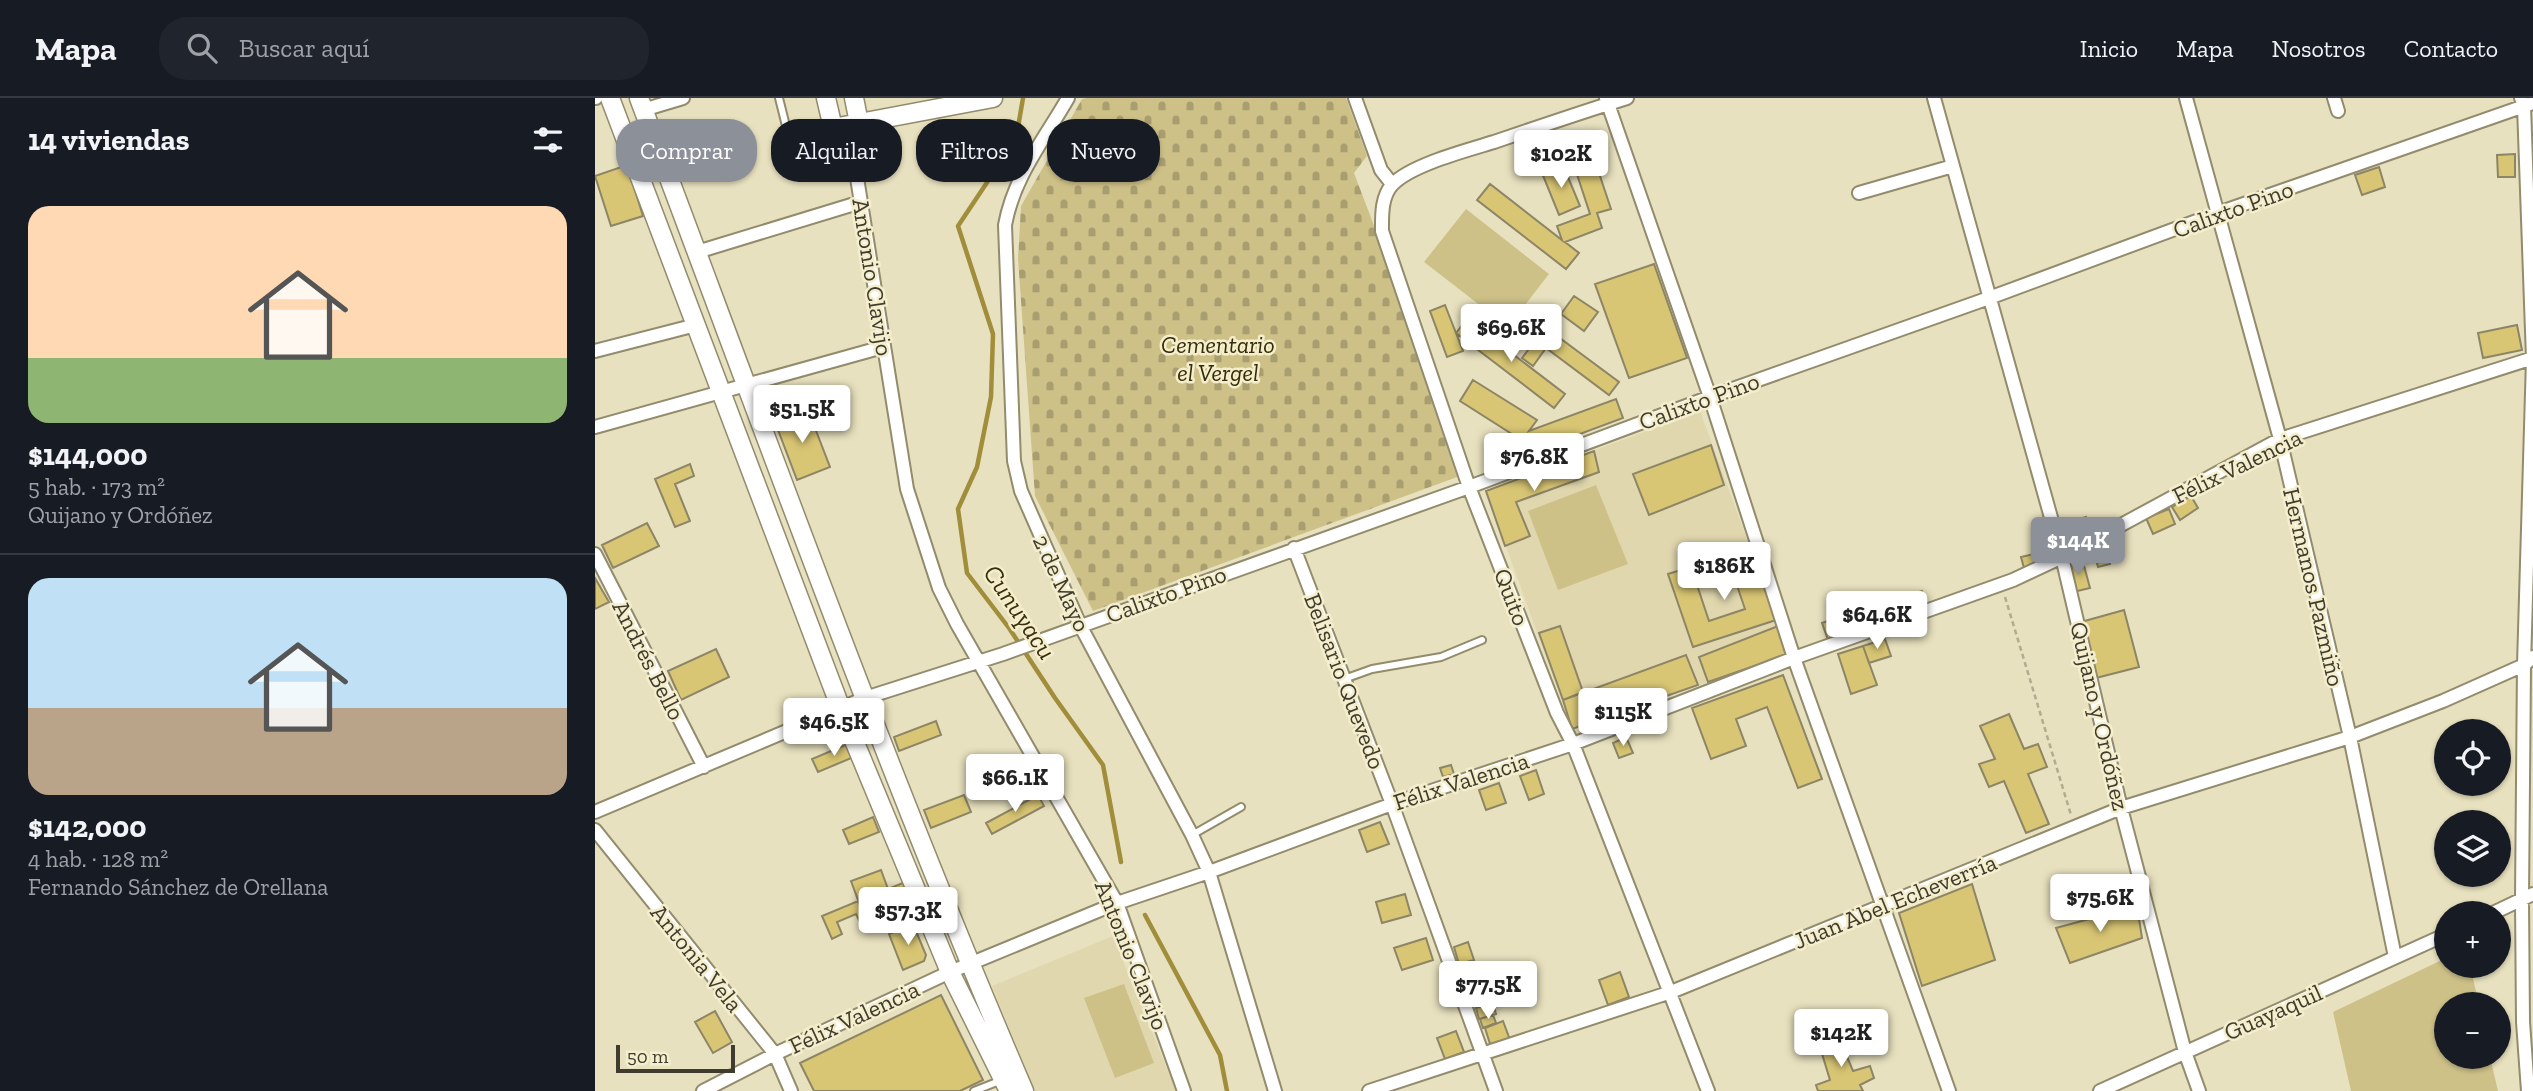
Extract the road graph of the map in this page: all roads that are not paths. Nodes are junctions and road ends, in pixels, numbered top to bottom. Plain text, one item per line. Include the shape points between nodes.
1 (610, 98) edge
2 (683, 98) edge
3 (779, 98) edge
4 (854, 98) edge
5 (993, 98) edge
6 (1068, 98) edge
7 (1355, 98) edge
8 (1626, 98) edge
9 (1934, 98) edge
10 (2186, 98) edge
11 (830, 99) edge
12 (1607, 101) edge
13 (2526, 103) edge
14 (641, 104) edge
15 (784, 119) edge
16 (832, 119) edge
17 (858, 119) edge
18 (880, 119) edge
19 (1953, 166) junction
20 (858, 182) edge
21 (1392, 184) junction
22 (1859, 193) dead end
23 (861, 202) junction
24 (2218, 214) junction
25 (697, 252) junction
26 (1989, 298) junction
27 (696, 325) junction
28 (883, 347) junction
29 (595, 351) edge
30 (2533, 358) edge
31 (745, 385) junction
32 (721, 392) junction
33 (1710, 397) junction
34 (595, 427) edge
35 (2280, 439) junction
36 (1469, 487) junction
37 (1294, 548) junction
38 (595, 554) edge
39 (2063, 557) junction
40 (1080, 625) junction
41 (1482, 640) dead end
42 (1794, 658) junction
43 (979, 661) junction
44 (2528, 661) edge
45 (1344, 679) junction
46 (865, 698) junction
47 (841, 709) junction
48 (2350, 737) junction
49 (1573, 744) junction
50 (703, 766) junction
51 (1392, 804) junction
52 (1241, 807) dead end
53 (2121, 808) junction
54 (595, 813) edge
55 (595, 830) edge
56 (1192, 835) junction
57 (1209, 872) junction
58 (2527, 897) edge
59 (1117, 902) junction
60 (2511, 905) edge
61 (1883, 906) junction
62 (2434, 940) edge
63 (2395, 957) junction
64 (969, 964) junction
65 (950, 972) junction
66 (1671, 992) junction
67 (2185, 1052) junction
68 (775, 1054) junction
69 (1482, 1055) junction
70 (1014, 1084) edge
71 (703, 1091) edge
72 (791, 1091) edge
73 (974, 1091) edge
74 (1184, 1091) edge
75 (1275, 1091) edge
76 (1369, 1091) edge
77 (1496, 1091) edge
78 (1708, 1091) edge
79 (1948, 1091) edge
80 (2100, 1091) edge
81 (2199, 1091) edge
82 (2528, 1091) edge

1 - 27 main road
2 - 14 street
3 - 15 lane
4 - 17 main road, Antonio Clavijo
5 - 18 main road
6 - 40 street, 2 de Mayo via 1014,190 1004,247 1014,461 1021,491
7 - 21 street via 1381,170
8 - 12 street
9 - 19 street, Quijano y Ordóñez
10 - 24 street, Hermanos Pazmiño
11 - 16 main road, Antonio Clavijo
12 - 21 street via 1440,160
12 - 33 street
13 - 24 street, Calixto Pino
13 - 30 street
14 - 25 main road
19 - 22 street
19 - 26 street, Quijano y Ordóñez
20 - 23 street, Antonio Clavijo
21 - 36 street, Quito via 1384,203 1382,231
23 - 25 street
23 - 28 street, Antonio Clavijo
24 - 26 street, Calixto Pino
24 - 35 street, Hermanos Pazmiño
25 - 31 main road
26 - 33 street, Calixto Pino
26 - 39 street, Quijano y Ordóñez
27 - 29 street
27 - 32 main road
28 - 31 street
28 - 43 street, Antonio Clavijo via 907,489 939,588
30 - 35 street, Félix Valencia
30 - 44 street
31 - 32 street
31 - 46 main road
32 - 34 street
32 - 47 main road
33 - 36 street, Calixto Pino
33 - 42 street
35 - 39 street, Félix Valencia
35 - 48 street, Hermanos Pazmiño
36 - 37 street, Calixto Pino
36 - 49 street, Quito
37 - 40 street, Calixto Pino
37 - 45 street, Belisario Quevedo
38 - 50 street, Andrés Bello
39 - 42 street, Félix Valencia
39 - 53 street, Quijano y Ordóñez
40 - 43 street, Calixto Pino
40 - 56 street, 2 de Mayo
41 - 45 lane via 1441,657
42 - 49 street, Félix Valencia
42 - 61 street
43 - 46 street, Calixto Pino
43 - 59 street, Antonio Clavijo
44 - 48 street, Juan Abel Echeverría
44 - 58 street
45 - 51 street, Belisario Quevedo
46 - 47 street, Calixto Pino
46 - 64 main road
47 - 50 street, Calixto Pino
47 - 65 main road
48 - 53 street, Juan Abel Echeverría
48 - 63 street, Hermanos Pazmiño
49 - 51 street, Félix Valencia
49 - 66 street, Quito
50 - 54 street, Calixto Pino
51 - 57 street, Félix Valencia
51 - 69 street, Belisario Quevedo
52 - 56 lane
53 - 61 street, Juan Abel Echeverría
53 - 67 street, Quijano y Ordóñez
55 - 68 street, Antonia Vela
56 - 57 street, 2 de Mayo
57 - 59 street, Félix Valencia
57 - 75 street, 2 de Mayo
58 - 60 street
58 - 82 street via 2523,1022
59 - 64 street, Félix Valencia
59 - 74 street, Antonio Clavijo
61 - 66 street, Juan Abel Echeverría
61 - 79 street
62 - 63 street, Guayaquil
63 - 67 street, Guayaquil
64 - 65 street, Félix Valencia
64 - 70 main road
65 - 68 street, Félix Valencia
65 - 70 main road
66 - 69 street, Juan Abel Echeverría
66 - 78 street, Quito
67 - 80 street, Guayaquil
67 - 81 street, Quijano y Ordóñez
68 - 71 street, Félix Valencia
68 - 72 street, Antonia Vela
69 - 76 street, Juan Abel Echeverría
69 - 77 street, Belisario Quevedo
70 - 73 lane

